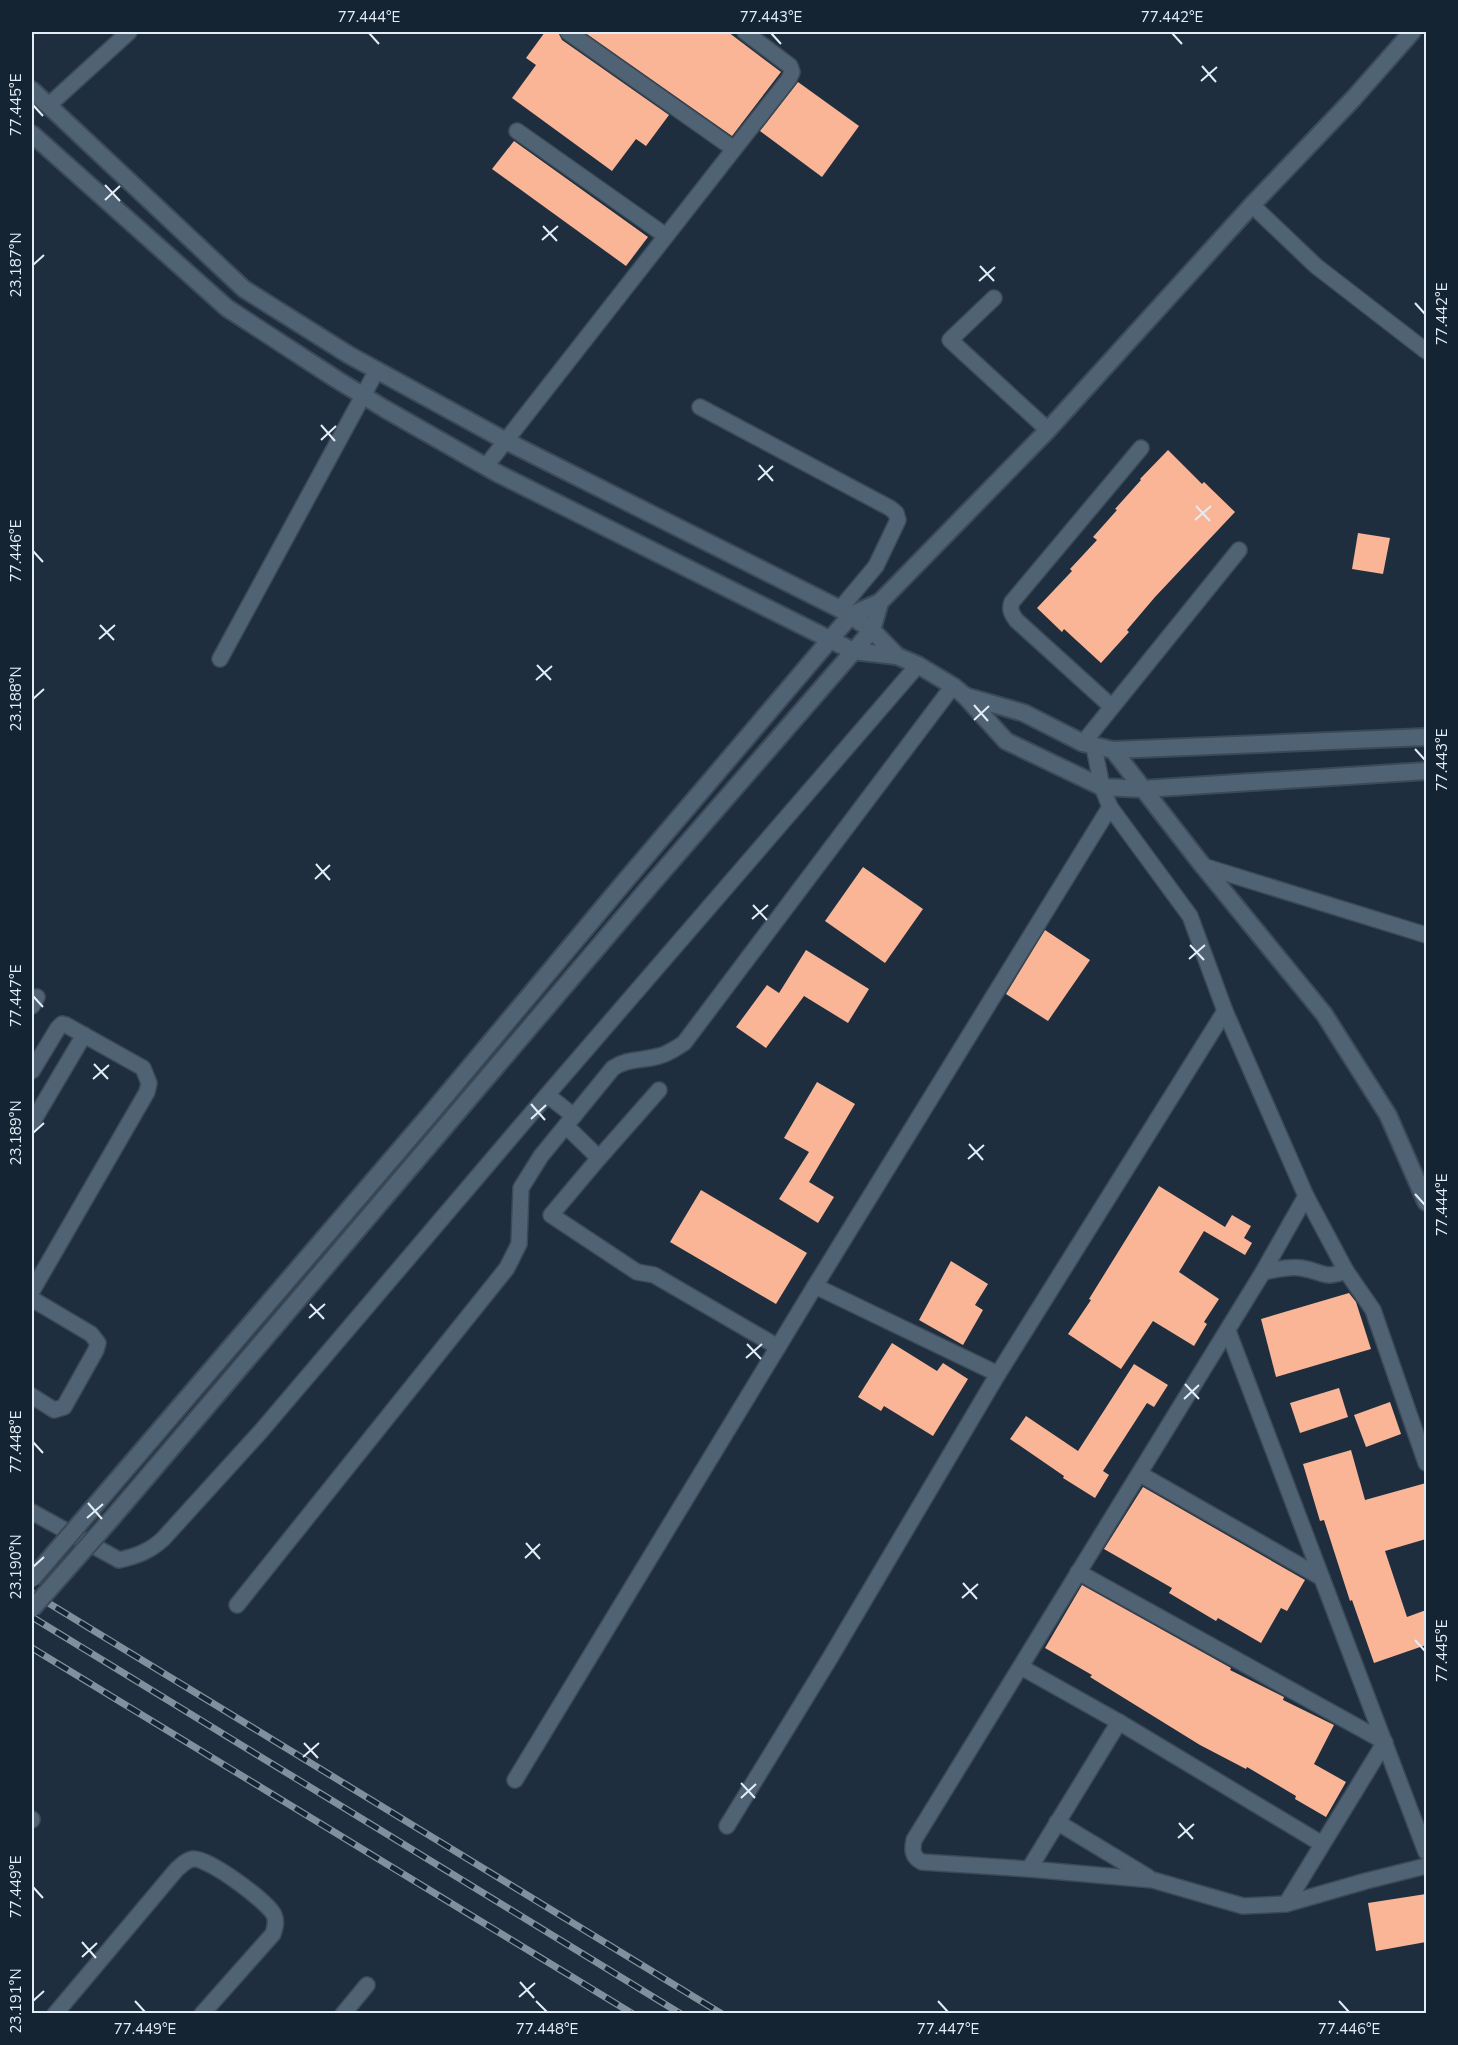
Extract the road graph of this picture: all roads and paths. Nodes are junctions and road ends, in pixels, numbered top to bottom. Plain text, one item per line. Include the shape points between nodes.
1 (129, 32) edge
2 (568, 32) edge
3 (745, 32) edge
4 (1412, 32) edge
5 (32, 90) edge
6 (49, 105) junction
7 (517, 131) dead end
8 (32, 134) edge
9 (734, 149) junction
10 (1252, 205) junction
11 (666, 236) junction
12 (994, 298) dead end
13 (1426, 351) edge
14 (377, 370) junction
15 (363, 395) junction
16 (700, 407) dead end
17 (1048, 430) junction
18 (506, 441) junction
19 (1141, 448) dead end
20 (486, 466) junction
21 (1239, 550) dead end
22 (880, 602) junction
23 (846, 612) junction
24 (872, 630) junction
25 (830, 639) junction
26 (853, 651) junction
27 (897, 656) junction
28 (220, 659) dead end
29 (918, 665) junction
30 (959, 691) junction
31 (1112, 707) junction
32 (1426, 737) edge
33 (1088, 745) junction
34 (1113, 750) junction
35 (1426, 771) edge
36 (1102, 786) junction
37 (1143, 789) junction
38 (1110, 807) junction
39 (1203, 866) junction
40 (1426, 935) edge
41 (1225, 1011) junction
42 (84, 1035) junction
43 (32, 1071) edge
44 (659, 1090) dead end
45 (547, 1095) junction
46 (570, 1121) junction
47 (32, 1123) edge
48 (599, 1158) junction
49 (1306, 1196) junction
50 (1426, 1202) edge
51 (1346, 1271) junction
52 (1263, 1272) junction
53 (815, 1286) junction
54 (32, 1291) edge
55 (32, 1299) edge
56 (1228, 1331) junction
57 (778, 1347) junction
58 (998, 1374) junction
59 (32, 1396) edge
60 (1426, 1463) edge
61 (1140, 1473) junction
62 (32, 1512) edge
63 (1078, 1572) junction
64 (1322, 1578) junction
65 (32, 1579) edge
66 (237, 1605) dead end
67 (32, 1609) edge
68 (1021, 1667) junction
69 (1119, 1722) junction
70 (1385, 1742) junction
71 (515, 1780) dead end
72 (1057, 1822) junction
73 (727, 1826) dead end
74 (1322, 1844) junction
75 (1426, 1852) edge
76 (1426, 1866) edge
77 (1029, 1869) junction
78 (1153, 1880) junction
79 (1286, 1904) junction
80 (367, 1985) dead end
81 (55, 2013) edge
82 (202, 2013) edge
83 (343, 2013) edge

1 - 6 street
2 - 9 street
3 - 9 street via 790,66 792,72
4 - 10 street
5 - 6 street
6 - 14 street via 244,289
7 - 11 street
8 - 15 street via 227,308
9 - 11 street
10 - 13 street via 1316,267
10 - 17 street
11 - 18 street
12 - 17 street via 950,340
14 - 15 street
14 - 18 street
15 - 20 street
15 - 28 street
16 - 23 street via 896,513 898,520 876,566
17 - 22 street
18 - 20 street
18 - 23 street
19 - 31 street via 1010,607 1016,620
20 - 25 street
21 - 31 street
22 - 23 street
22 - 24 street
23 - 24 street
23 - 25 street
24 - 26 street
24 - 27 street
25 - 26 street
25 - 65 street, bridge
26 - 27 street
26 - 67 street, bridge
27 - 29 street
29 - 30 street
29 - 45 street
30 - 33 street via 1024,712
30 - 36 street via 1006,741
30 - 46 street via 684,1043 658,1056 629,1060 613,1068
31 - 33 street
32 - 34 street
33 - 34 street
33 - 36 street
34 - 37 street
35 - 37 street
36 - 37 street
36 - 38 street
37 - 39 street
38 - 41 street via 1190,916
38 - 53 street
39 - 40 street
39 - 50 street via 1324,1014 1388,1115
41 - 49 street
41 - 58 street
42 - 43 street via 62,1024
42 - 47 street
42 - 54 street via 143,1068 149,1083
44 - 48 street
45 - 46 street
45 - 62 street via 262,1430 152,1549 119,1560
46 - 48 street
46 - 66 street via 521,1188 519,1244 507,1268
48 - 57 street via 551,1215 637,1272 654,1275
49 - 51 street
49 - 52 street
51 - 52 street via 1332,1276 1302,1268
51 - 60 street via 1373,1310
52 - 56 street
53 - 57 street
53 - 58 street
55 - 59 street via 91,1334 98,1343 64,1407 54,1410
56 - 61 street
56 - 64 street
57 - 71 street
58 - 73 street
61 - 63 street
61 - 64 street
63 - 68 street
63 - 70 street
64 - 70 street
68 - 69 street
68 - 77 street via 912,1849 922,1862
69 - 72 street
69 - 74 street
70 - 74 street
70 - 75 street
72 - 77 street
72 - 78 street
74 - 79 street
76 - 79 street
77 - 78 street
78 - 79 street via 1244,1906
80 - 83 street
81 - 82 street via 177,1869 193,1859 204,1861 240,1884 273,1913 276,1924 273,1934

